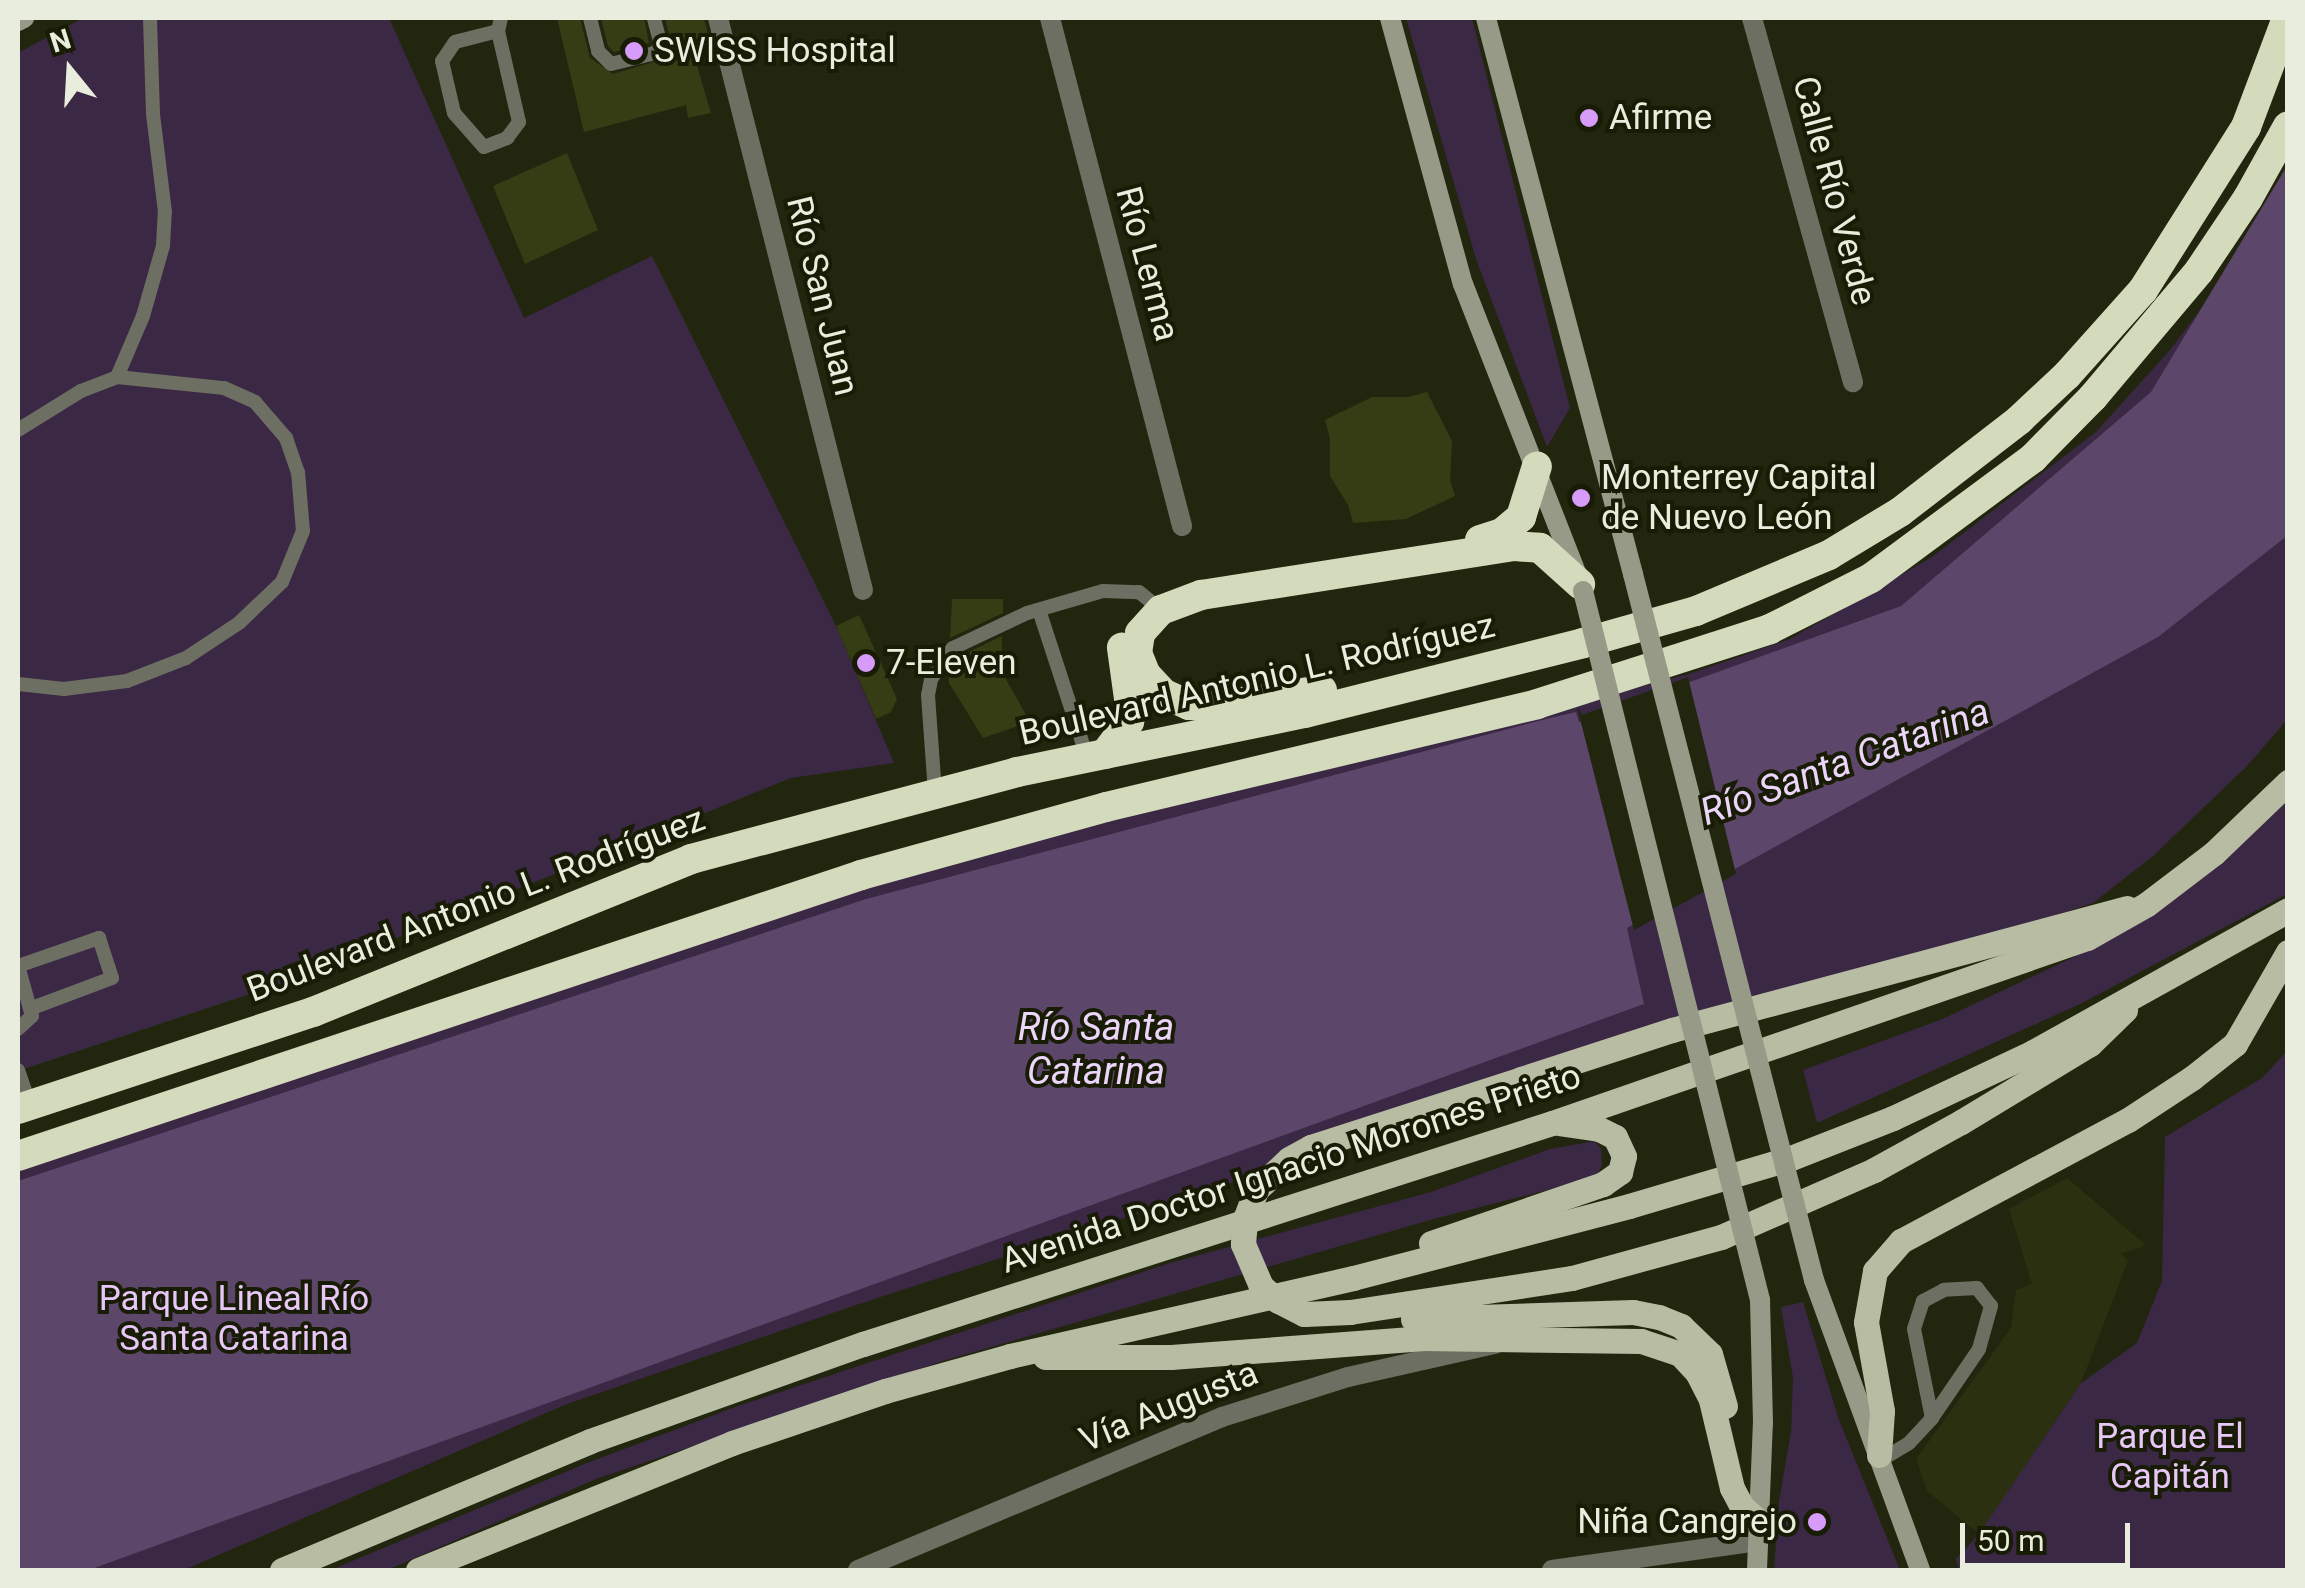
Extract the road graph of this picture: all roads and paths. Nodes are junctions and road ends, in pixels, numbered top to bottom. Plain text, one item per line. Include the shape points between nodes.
1 (24, 18) edge
2 (150, 18) edge
3 (590, 18) edge
4 (654, 18) edge
5 (718, 18) edge
6 (1050, 18) edge
7 (1390, 18) edge
8 (1486, 18) edge
9 (1752, 18) edge
10 (2288, 18) edge
11 (18, 21) edge
12 (500, 24) edge
13 (2288, 126) edge
14 (117, 377) junction
15 (1853, 382) dead end
16 (18, 430) edge
17 (1537, 466) junction
18 (1182, 526) dead end
19 (1582, 588) junction
20 (863, 590) dead end
21 (1155, 604) junction
22 (1039, 610) junction
23 (18, 684) edge
24 (1410, 688) junction
25 (1096, 756) junction
26 (2288, 782) edge
27 (935, 793) junction
28 (2147, 904) junction
29 (2288, 910) edge
30 (2288, 952) edge
31 (2141, 992) junction
32 (32, 1008) junction
33 (18, 1029) edge
34 (18, 1070) edge
35 (24, 1107) edge
36 (1552, 1122) junction
37 (18, 1156) edge
38 (1353, 1278) junction
39 (1350, 1312) junction
40 (1513, 1336) junction
41 (1010, 1356) junction
42 (1932, 1418) junction
43 (1880, 1458) junction
44 (1726, 1460) junction
45 (1758, 1531) junction
46 (448, 1564) edge
47 (282, 1570) edge
48 (418, 1570) edge
49 (858, 1570) edge
50 (1552, 1570) edge
51 (1757, 1570) edge
52 (1920, 1570) edge

1 - 11 main road
2 - 14 lane via 163,246
3 - 4 lane via 598,50 611,64 655,52 660,44
5 - 20 street, Río San Juan
6 - 18 street, Río Lerma
7 - 17 main road via 1462,284
8 - 43 main road, bridge via 1814,1280
9 - 15 street, Calle Río Verde
10 - 24 highway, Boulevard Antonio L. Rodríguez via 2246,127 2143,290 2067,376 1961,467 1872,530 1762,586
12 - 12 lane via 519,122 507,138 484,147 454,113 442,61 455,42
13 - 37 highway via 2199,271 2094,398 2033,458 1870,578 1770,629 1537,704 1106,807 861,876
14 - 16 lane
14 - 23 lane via 224,388 255,402 286,438 298,472 303,531 282,582 240,623 186,658 126,682 64,689
17 - 19 main road
17 - 21 highway via 1526,507 1502,534 1192,581
19 - 21 highway via 1540,548 1514,546
19 - 45 main road, bridge via 1760,1300
21 - 22 lane via 1126,590 1103,590
21 - 24 highway via 1140,633 1140,664 1164,694 1189,705
21 - 25 highway via 1131,617 1123,641 1130,722
22 - 25 lane
22 - 27 lane via 953,648 931,680
24 - 25 highway, Boulevard Antonio L. Rodríguez
25 - 27 highway, Boulevard Antonio L. Rodríguez
26 - 28 main road, Avenida Doctor Ignacio Morones Prieto via 2214,853
27 - 35 highway, Boulevard Antonio L. Rodríguez via 691,859 313,1012
28 - 36 main road, Avenida Doctor Ignacio Morones Prieto via 2087,938
28 - 39 main road, bridge via 1672,1030 1311,1147 1256,1190 1243,1244 1261,1286 1278,1302 1304,1314
29 - 31 main road
30 - 43 main road via 2235,1044 2192,1078 2128,1120 1901,1241 1875,1271 1866,1322 1882,1411
31 - 38 main road via 2033,1052 1791,1158
31 - 39 main road via 2090,1044 1946,1130 1768,1218 1658,1256 1490,1293
32 - 32 lane via 18,966 99,938 112,978
32 - 33 lane
34 - 35 lane
36 - 38 main road via 1615,1137 1624,1156 1620,1172
36 - 47 main road, Avenida Doctor Ignacio Morones Prieto via 862,1344 590,1441
38 - 41 main road
39 - 44 main road via 1393,1320 1633,1312 1680,1326 1710,1354 1719,1374 1728,1418
40 - 41 main road via 1171,1357
40 - 44 main road via 1642,1341 1680,1354 1703,1381
40 - 49 street, Vía Augusta via 1222,1417
41 - 46 main road via 732,1443
42 - 42 lane via 1979,1349 1991,1306 1976,1288 1944,1290 1923,1301 1914,1330
42 - 43 lane
43 - 52 main road
44 - 45 main road via 1737,1500
45 - 50 street
45 - 51 main road
46 - 48 main road

